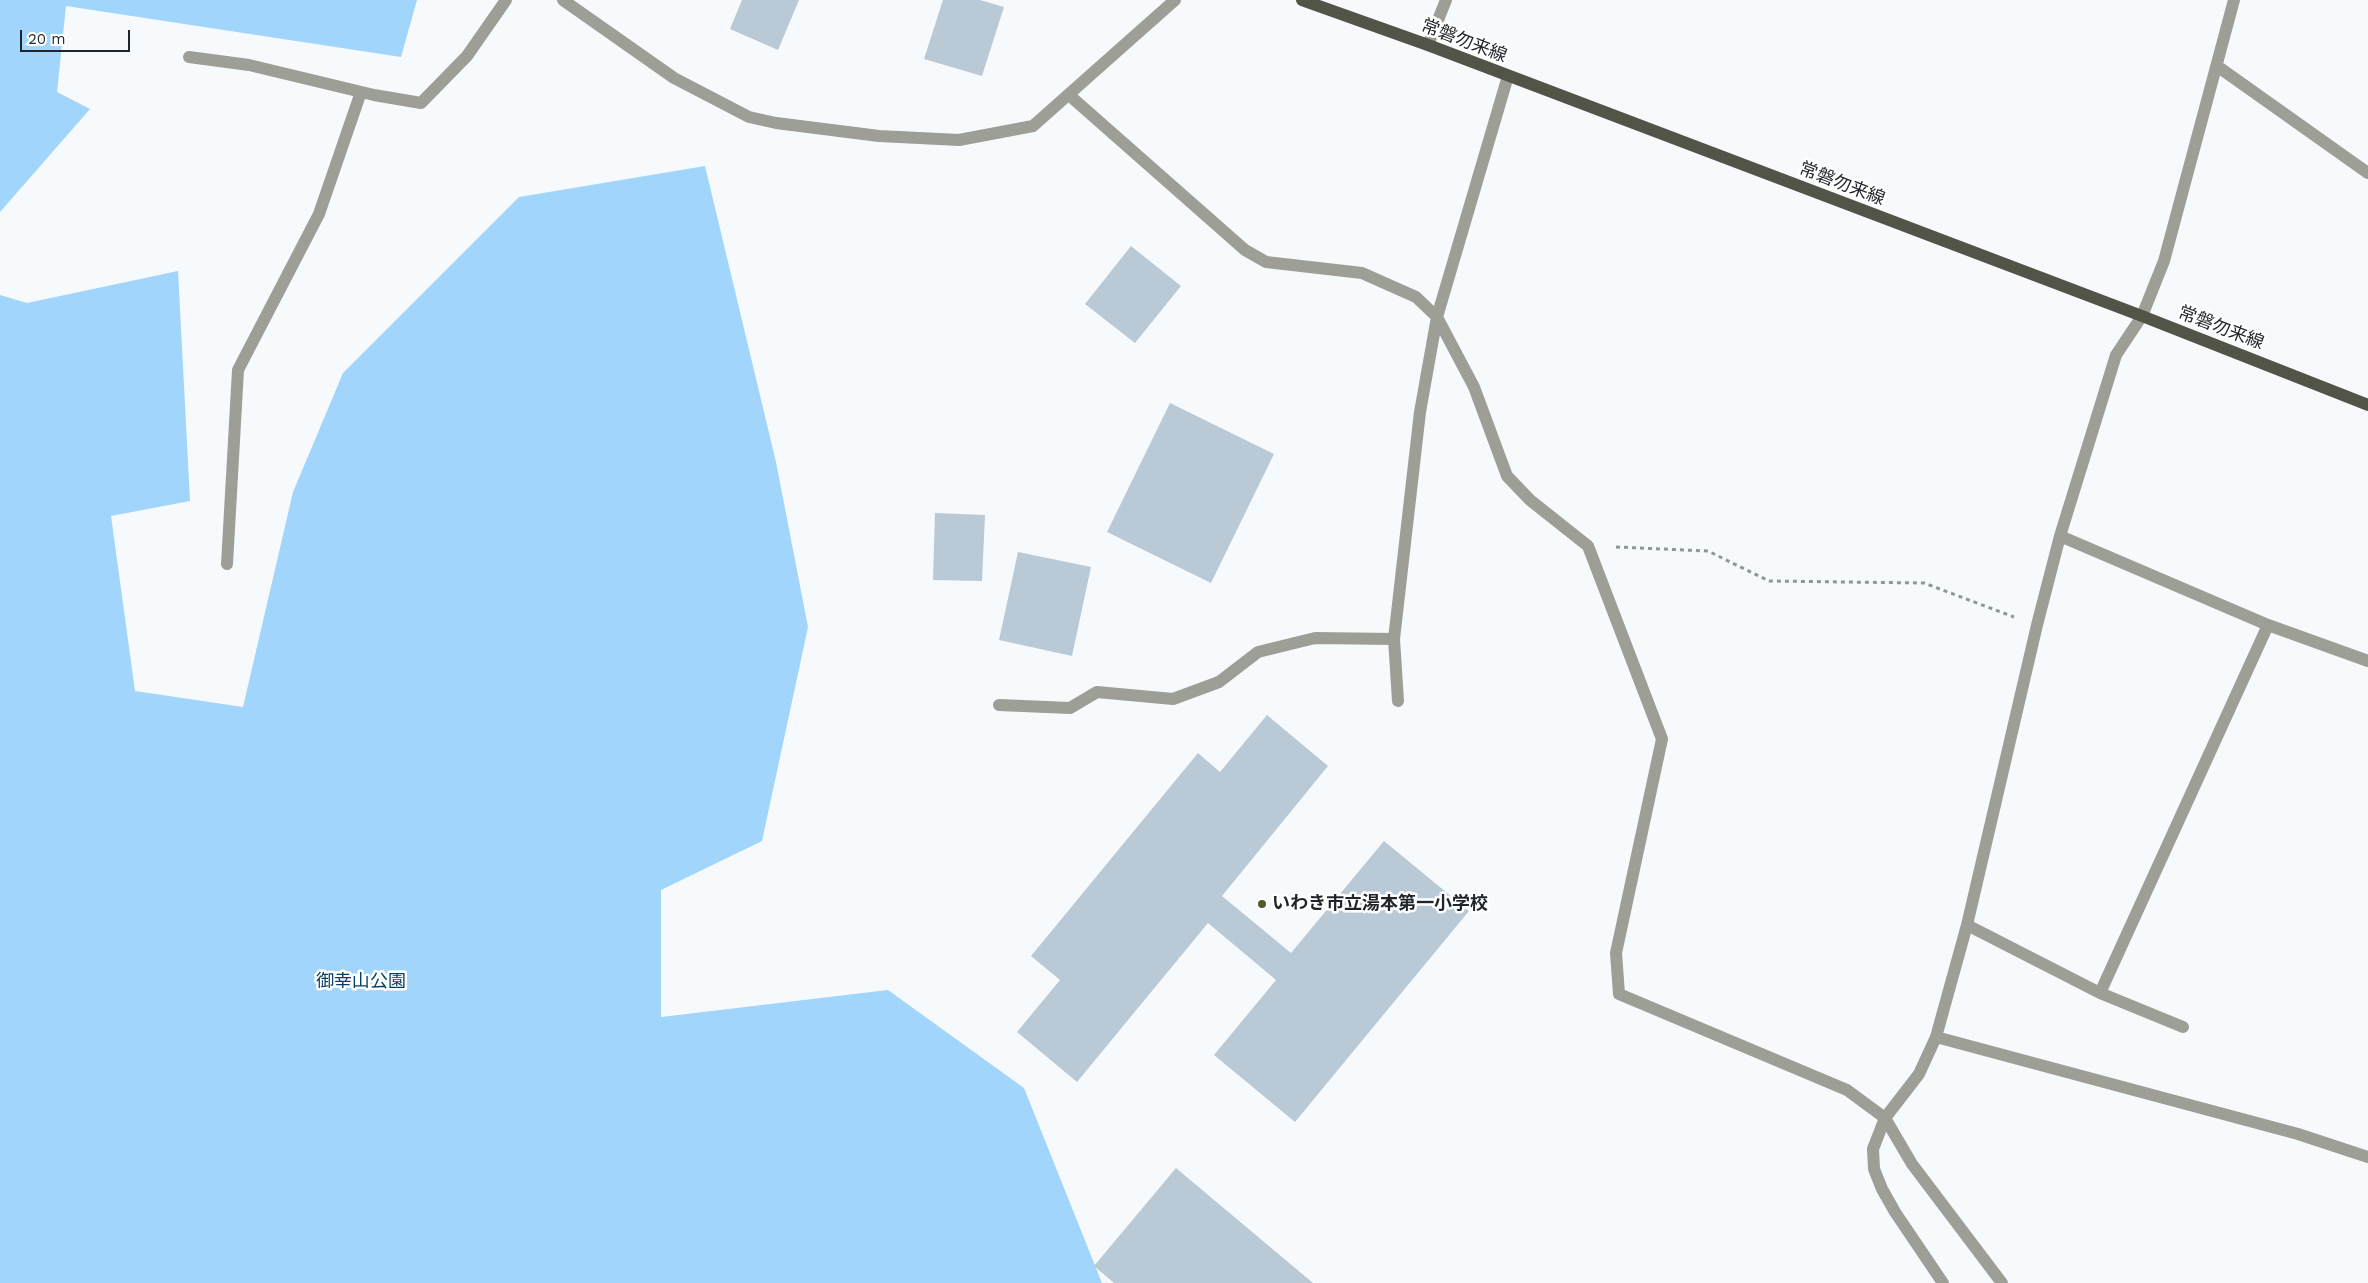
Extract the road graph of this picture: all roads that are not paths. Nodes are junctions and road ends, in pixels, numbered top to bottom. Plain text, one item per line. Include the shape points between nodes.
1 (506, 0) edge
2 (562, 0) edge
3 (1175, 0) edge
4 (1446, 0) edge
5 (2234, 0) edge
6 (1306, 1) edge
7 (1428, 45) junction
8 (189, 57) dead end
9 (2216, 66) junction
10 (1508, 76) junction
11 (361, 92) junction
12 (1069, 95) junction
13 (2368, 173) edge
14 (2142, 316) junction
15 (1437, 317) junction
16 (2368, 405) edge
17 (2060, 536) junction
18 (227, 564) dead end
19 (2268, 625) junction
20 (1394, 639) junction
21 (2368, 661) edge
22 (1398, 701) dead end
23 (999, 705) dead end
24 (1967, 925) junction
25 (2100, 993) junction
26 (2183, 1027) dead end
27 (1936, 1037) junction
28 (1885, 1118) junction
29 (2368, 1157) edge
30 (1943, 1283) edge
31 (2002, 1283) edge

1 - 11 street via 468,56 421,103
2 - 12 street via 674,78 749,117 776,123 879,136 959,140 1033,126
3 - 12 street
4 - 7 street
5 - 9 street
6 - 7 main road, 常磐勿来線
7 - 10 main road, 常磐勿来線
8 - 11 street via 249,65
9 - 13 street
9 - 14 street via 2164,261
10 - 14 main road, 常磐勿来線
10 - 15 street
11 - 18 street via 319,214 238,370
12 - 15 street via 1245,250 1266,262 1362,272 1416,297
14 - 16 main road, 常磐勿来線
14 - 17 street via 2116,355
15 - 20 street via 1420,412
15 - 28 street via 1474,387 1507,476 1530,500 1588,546 1662,739 1616,953 1619,994 1847,1090
17 - 19 street
17 - 24 street
19 - 21 street
19 - 25 street
20 - 22 street
20 - 23 street via 1315,638 1258,652 1219,682 1173,699 1097,692 1070,708
24 - 25 street
24 - 27 street
25 - 26 street
27 - 28 street via 1919,1074
27 - 29 street via 2298,1134
28 - 30 street via 1873,1149 1874,1169 1896,1212
28 - 31 street via 1912,1164

